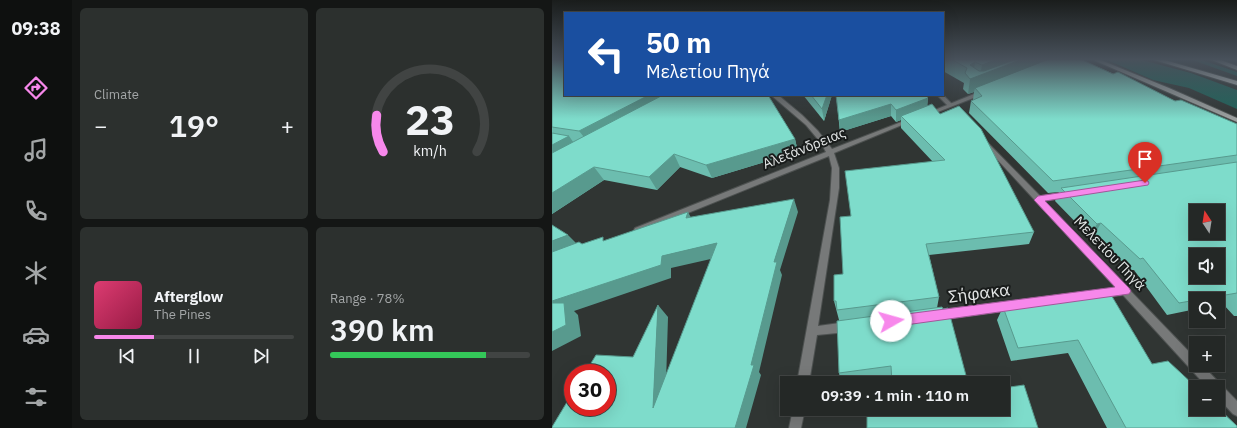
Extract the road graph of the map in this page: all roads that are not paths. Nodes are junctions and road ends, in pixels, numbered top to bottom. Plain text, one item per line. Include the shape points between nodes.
1 (1144, 79) edge
2 (1226, 79) edge
3 (1237, 82) edge
4 (990, 90) edge
5 (775, 96) edge
6 (941, 96) edge
7 (952, 108) junction
8 (1237, 120) edge
9 (981, 138) edge
10 (830, 152) junction
11 (1076, 194) edge
12 (1038, 200) junction
13 (632, 232) edge
14 (1125, 291) junction
15 (930, 316) edge
16 (859, 325) edge
17 (812, 331) junction
18 (805, 376) edge
19 (1208, 380) edge
20 (1225, 397) edge
21 (1237, 410) edge
22 (798, 416) edge
23 (795, 428) edge

1 - 8 main road
2 - 3 main road
4 - 7 street, Αλεξάνδρειας
5 - 10 street via 809,126
6 - 7 street
7 - 10 street, Αλεξάνδρειας
9 - 12 street, Μελετίου Πηγά
10 - 13 street, Αλεξάνδρειας
10 - 17 street via 835,164 834,196
11 - 12 street
12 - 14 street, Μελετίου Πηγά
14 - 15 street, Σήφακα
14 - 19 street, Μελετίου Πηγά
16 - 17 street
17 - 18 street
20 - 21 street
22 - 23 street

